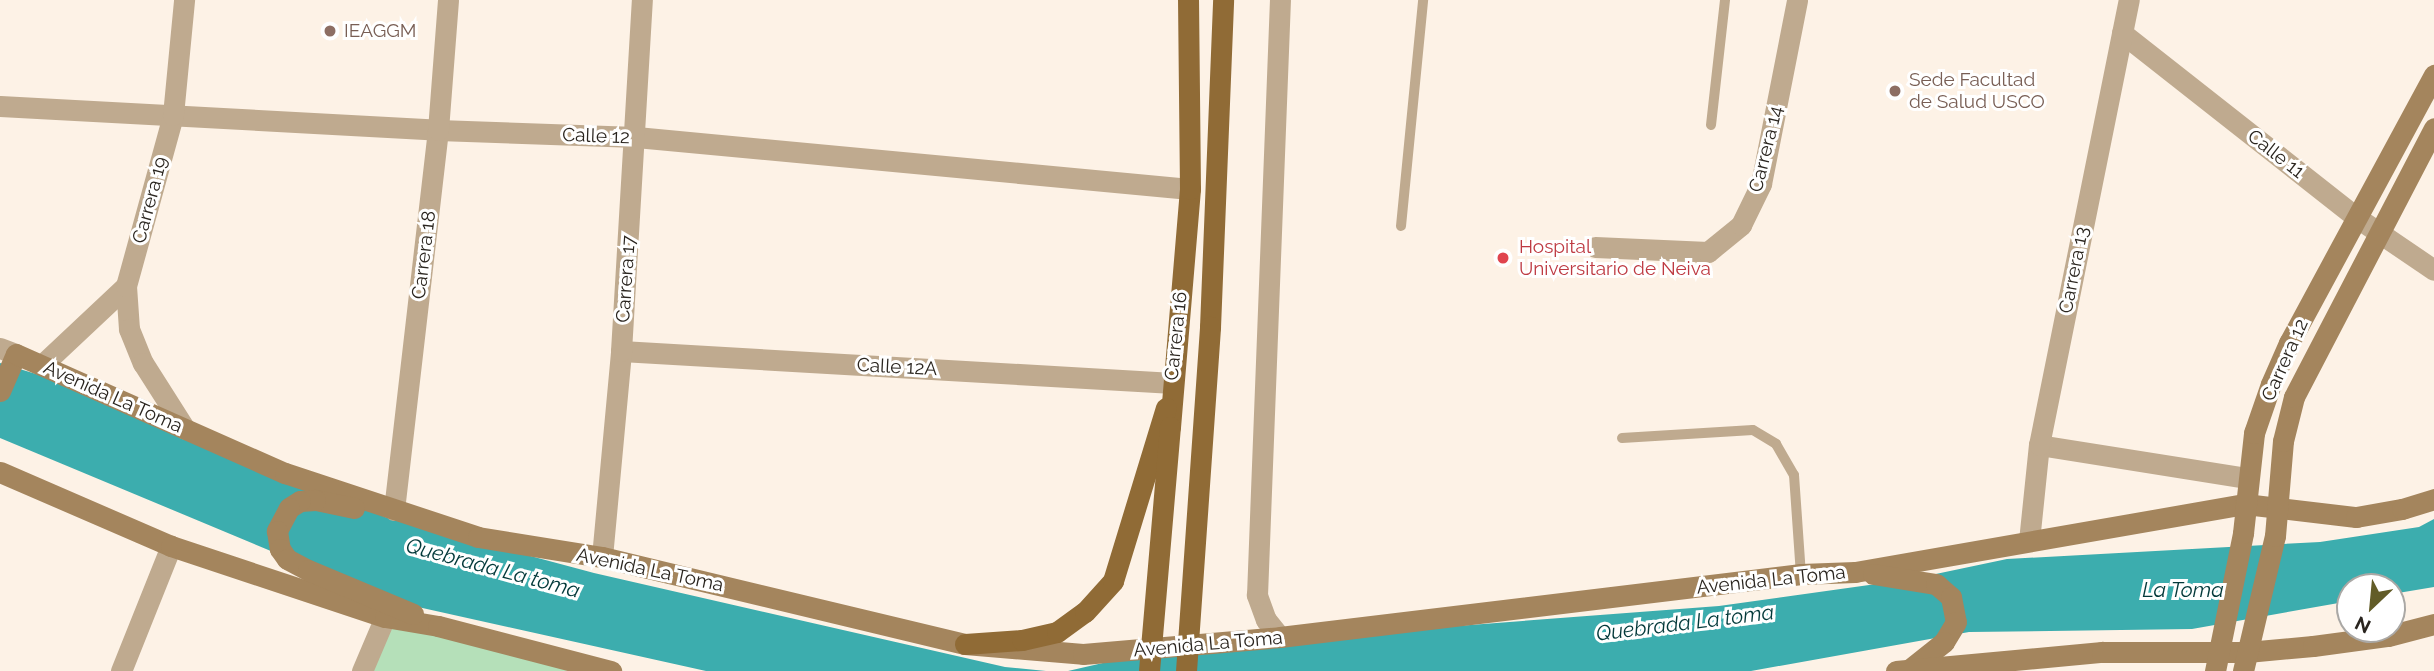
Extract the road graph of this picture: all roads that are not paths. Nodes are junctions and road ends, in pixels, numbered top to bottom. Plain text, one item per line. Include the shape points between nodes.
1 (184, 0) edge
2 (448, 0) edge
3 (642, 0) edge
4 (1188, 0) edge
5 (1223, 0) edge
6 (1280, 0) edge
7 (1423, 0) edge
8 (1726, 0) edge
9 (1797, 0) edge
10 (2129, 0) edge
11 (2122, 33) junction
12 (2434, 75) edge
13 (0, 106) edge
14 (173, 114) junction
15 (1711, 125) dead end
16 (2434, 128) edge
17 (438, 130) junction
18 (636, 137) junction
19 (1190, 189) junction
20 (2356, 218) junction
21 (1401, 226) dead end
22 (2377, 232) junction
23 (1595, 247) dead end
24 (2434, 270) edge
25 (126, 286) junction
26 (621, 351) junction
27 (9, 356) edge
28 (42, 365) junction
29 (1172, 386) junction
30 (0, 391) edge
31 (185, 429) junction
32 (1622, 438) dead end
33 (2039, 445) junction
34 (0, 472) edge
35 (2247, 478) junction
36 (2434, 499) edge
37 (2245, 504) junction
38 (2279, 507) junction
39 (394, 510) junction
40 (478, 537) junction
41 (2029, 541) junction
42 (171, 546) junction
43 (603, 557) junction
44 (1855, 572) junction
45 (1801, 574) junction
46 (385, 617) junction
47 (2434, 624) edge
48 (438, 626) junction
49 (1280, 637) junction
50 (2222, 643) junction
51 (965, 644) junction
52 (2247, 654) edge
53 (1905, 670) edge
54 (121, 671) edge
55 (362, 671) edge
56 (611, 671) edge
57 (1149, 671) edge
58 (1186, 671) edge
59 (2215, 671) edge

1 - 14 street, Carrera 19
2 - 17 street, Carrera 18
3 - 18 street, Carrera 17
4 - 19 main road, Carrera 16
5 - 58 main road, Carrera 16, bridge via 1210,327
6 - 49 street via 1257,595 1266,620
7 - 21 lane
8 - 15 lane
9 - 23 street, Carrera 14 via 1761,184 1741,225 1707,252
10 - 11 street, Carrera 13
11 - 20 street, Calle 11
11 - 33 street, Carrera 13
12 - 20 main road, Carrera 12
13 - 14 street, Calle 12
14 - 17 street, Calle 12
14 - 25 street, Carrera 19
16 - 22 main road, Carrera 12
17 - 18 street, Calle 12
17 - 39 street, Carrera 18
18 - 19 street, Calle 12
18 - 26 street, Carrera 17
19 - 29 main road, Carrera 16
20 - 22 street, Calle 11
20 - 35 main road, Carrera 12 via 2271,384 2254,433
22 - 24 street, Calle 11
22 - 38 main road, Carrera 12 via 2294,397 2283,441
25 - 28 street
25 - 31 street via 129,329 143,363
26 - 29 street, Calle 12A
26 - 43 street, Carrera 17
27 - 28 main road, Avenida La Toma
27 - 30 main road
28 - 31 main road, Avenida La Toma
29 - 51 main road via 1113,581 1085,612 1057,632
29 - 57 main road, Carrera 16, bridge
31 - 39 main road, Avenida La Toma via 285,473
32 - 45 lane via 1753,430 1776,444 1794,475
33 - 35 street
33 - 41 street, Carrera 13
34 - 42 main road
35 - 37 main road, Carrera 12
36 - 38 main road, Avenida La Toma via 2356,517
37 - 38 main road, Avenida La Toma
37 - 41 main road, Avenida La Toma
37 - 50 main road, Carrera 12
38 - 52 main road, Carrera 12
39 - 40 main road, Avenida La Toma
40 - 43 main road, Avenida La Toma
40 - 48 main road via 315,500 289,508 277,531 276,542 288,559
41 - 44 main road, Avenida La Toma
42 - 46 main road
42 - 54 street
43 - 51 main road, Avenida La Toma
44 - 45 main road, Avenida La Toma
44 - 53 main road via 1936,584 1951,597 1956,622 1944,642
45 - 49 main road, Avenida La Toma
46 - 48 main road
46 - 55 street
47 - 52 main road via 2358,642
48 - 56 main road
49 - 51 main road, Avenida La Toma via 1083,654
50 - 52 main road
50 - 53 main road
50 - 59 main road, Carrera 12

